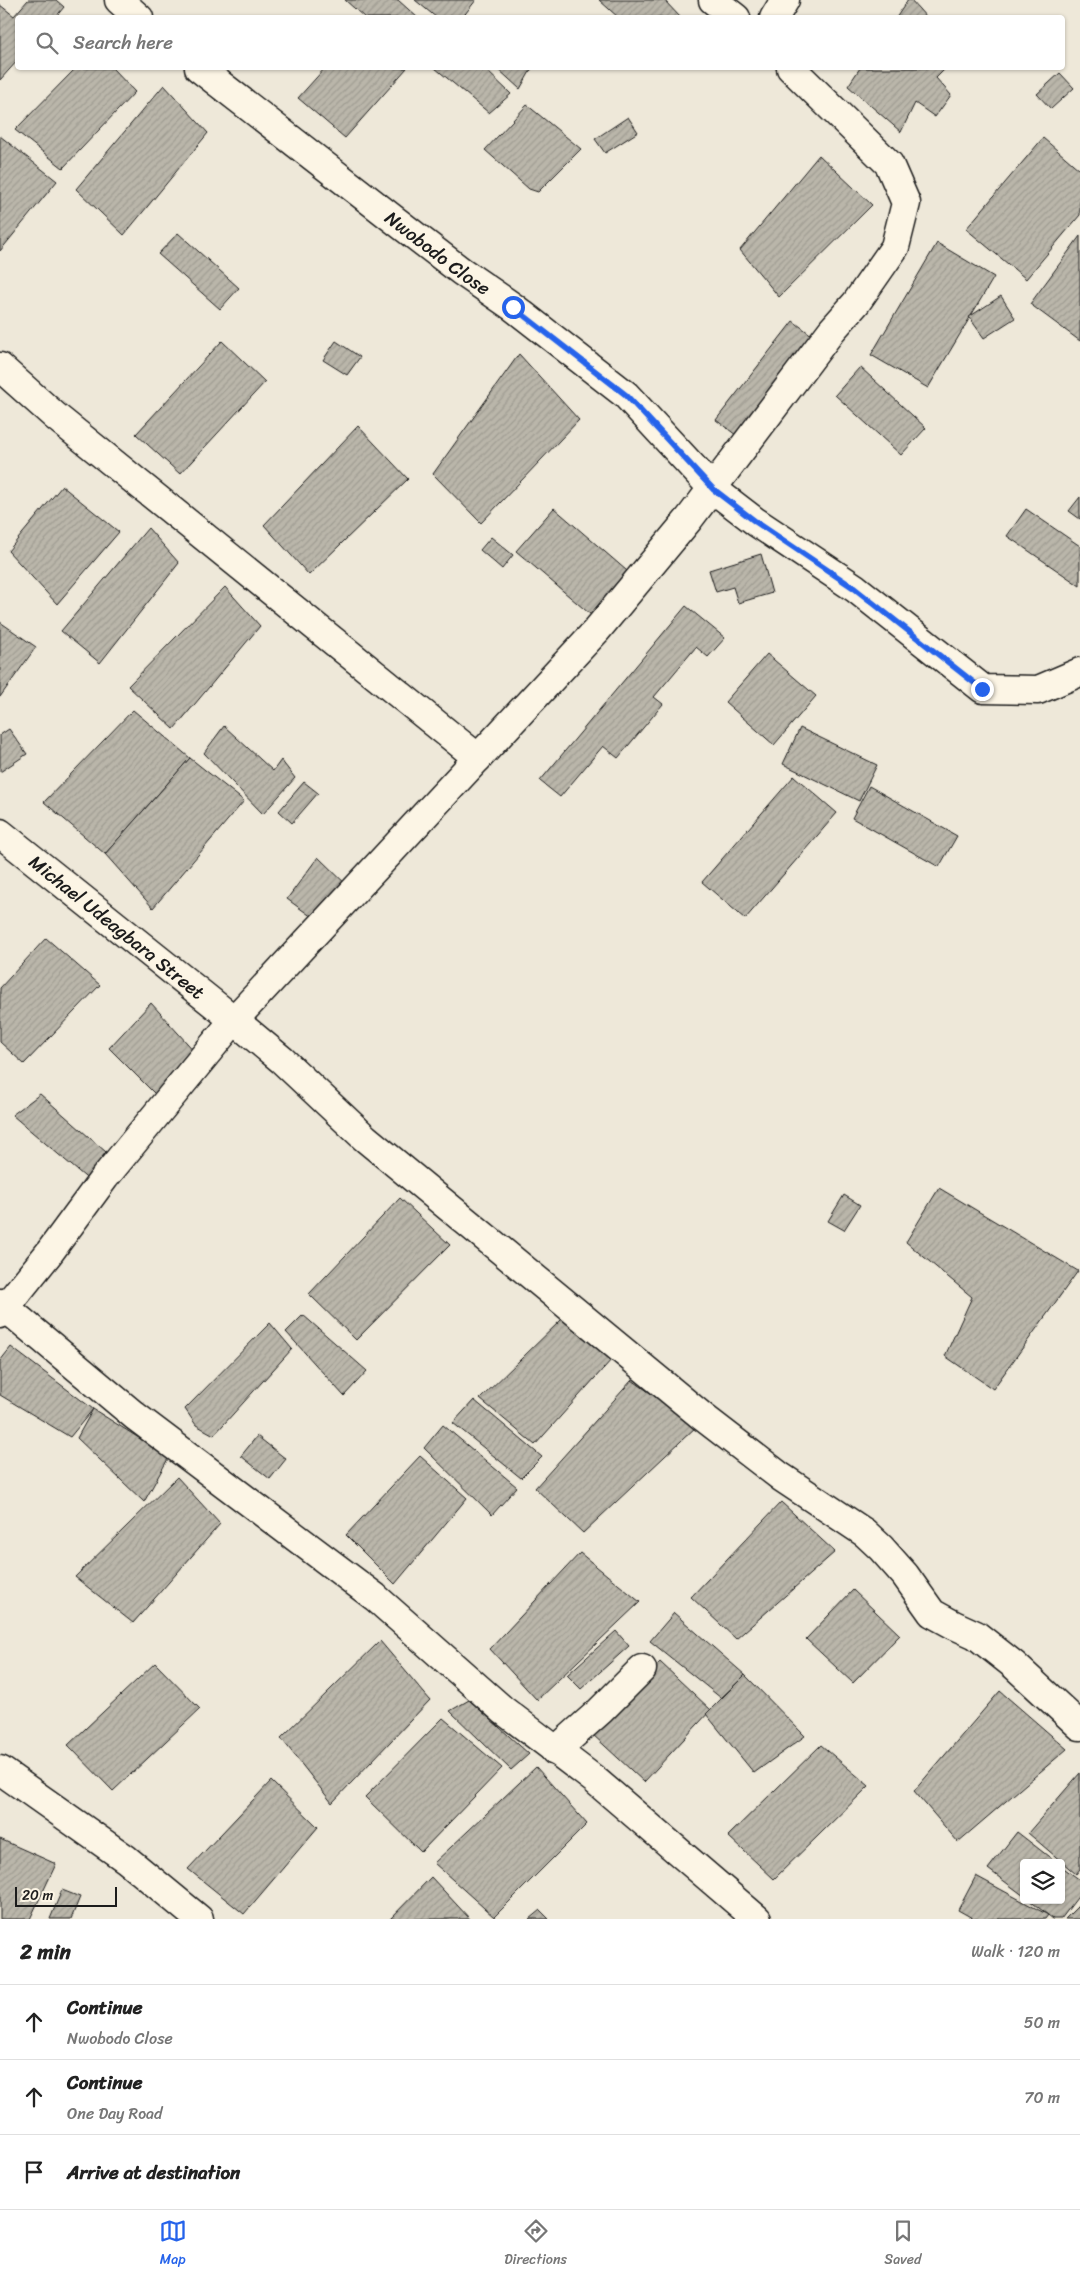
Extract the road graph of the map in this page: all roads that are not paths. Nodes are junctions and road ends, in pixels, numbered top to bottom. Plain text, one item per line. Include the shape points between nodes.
1 (119, 0) edge
2 (713, 0) edge
3 (786, 0) edge
4 (136, 15) edge
5 (732, 15) edge
6 (776, 15) edge
7 (202, 70) edge
8 (794, 70) edge
9 (0, 367) edge
10 (713, 489) junction
11 (1080, 672) edge
12 (478, 758) junction
13 (0, 833) edge
14 (234, 1020) junction
15 (2, 1308) edge
16 (642, 1668) dead end
17 (1080, 1726) edge
18 (555, 1751) junction
19 (0, 1770) edge
20 (199, 1919) edge
21 (757, 1919) edge

1 - 4 street
2 - 5 street
3 - 6 street
7 - 10 street, Nwobodo Close via 626,395
8 - 10 street via 888,164 906,203 895,248
9 - 12 street via 55,416
10 - 11 street, Nwobodo Close via 854,588 982,689 1038,690
10 - 12 street via 596,631
12 - 14 street
13 - 14 street, Michael Udeagbara Street
14 - 15 street
14 - 17 street, Michael Udeagbara Street via 365,1138 703,1416 782,1477 865,1533 905,1575 932,1613 976,1634 1014,1664
15 - 18 street via 135,1416 375,1597 503,1710
16 - 18 street
18 - 21 street via 595,1780
19 - 20 street via 126,1859

